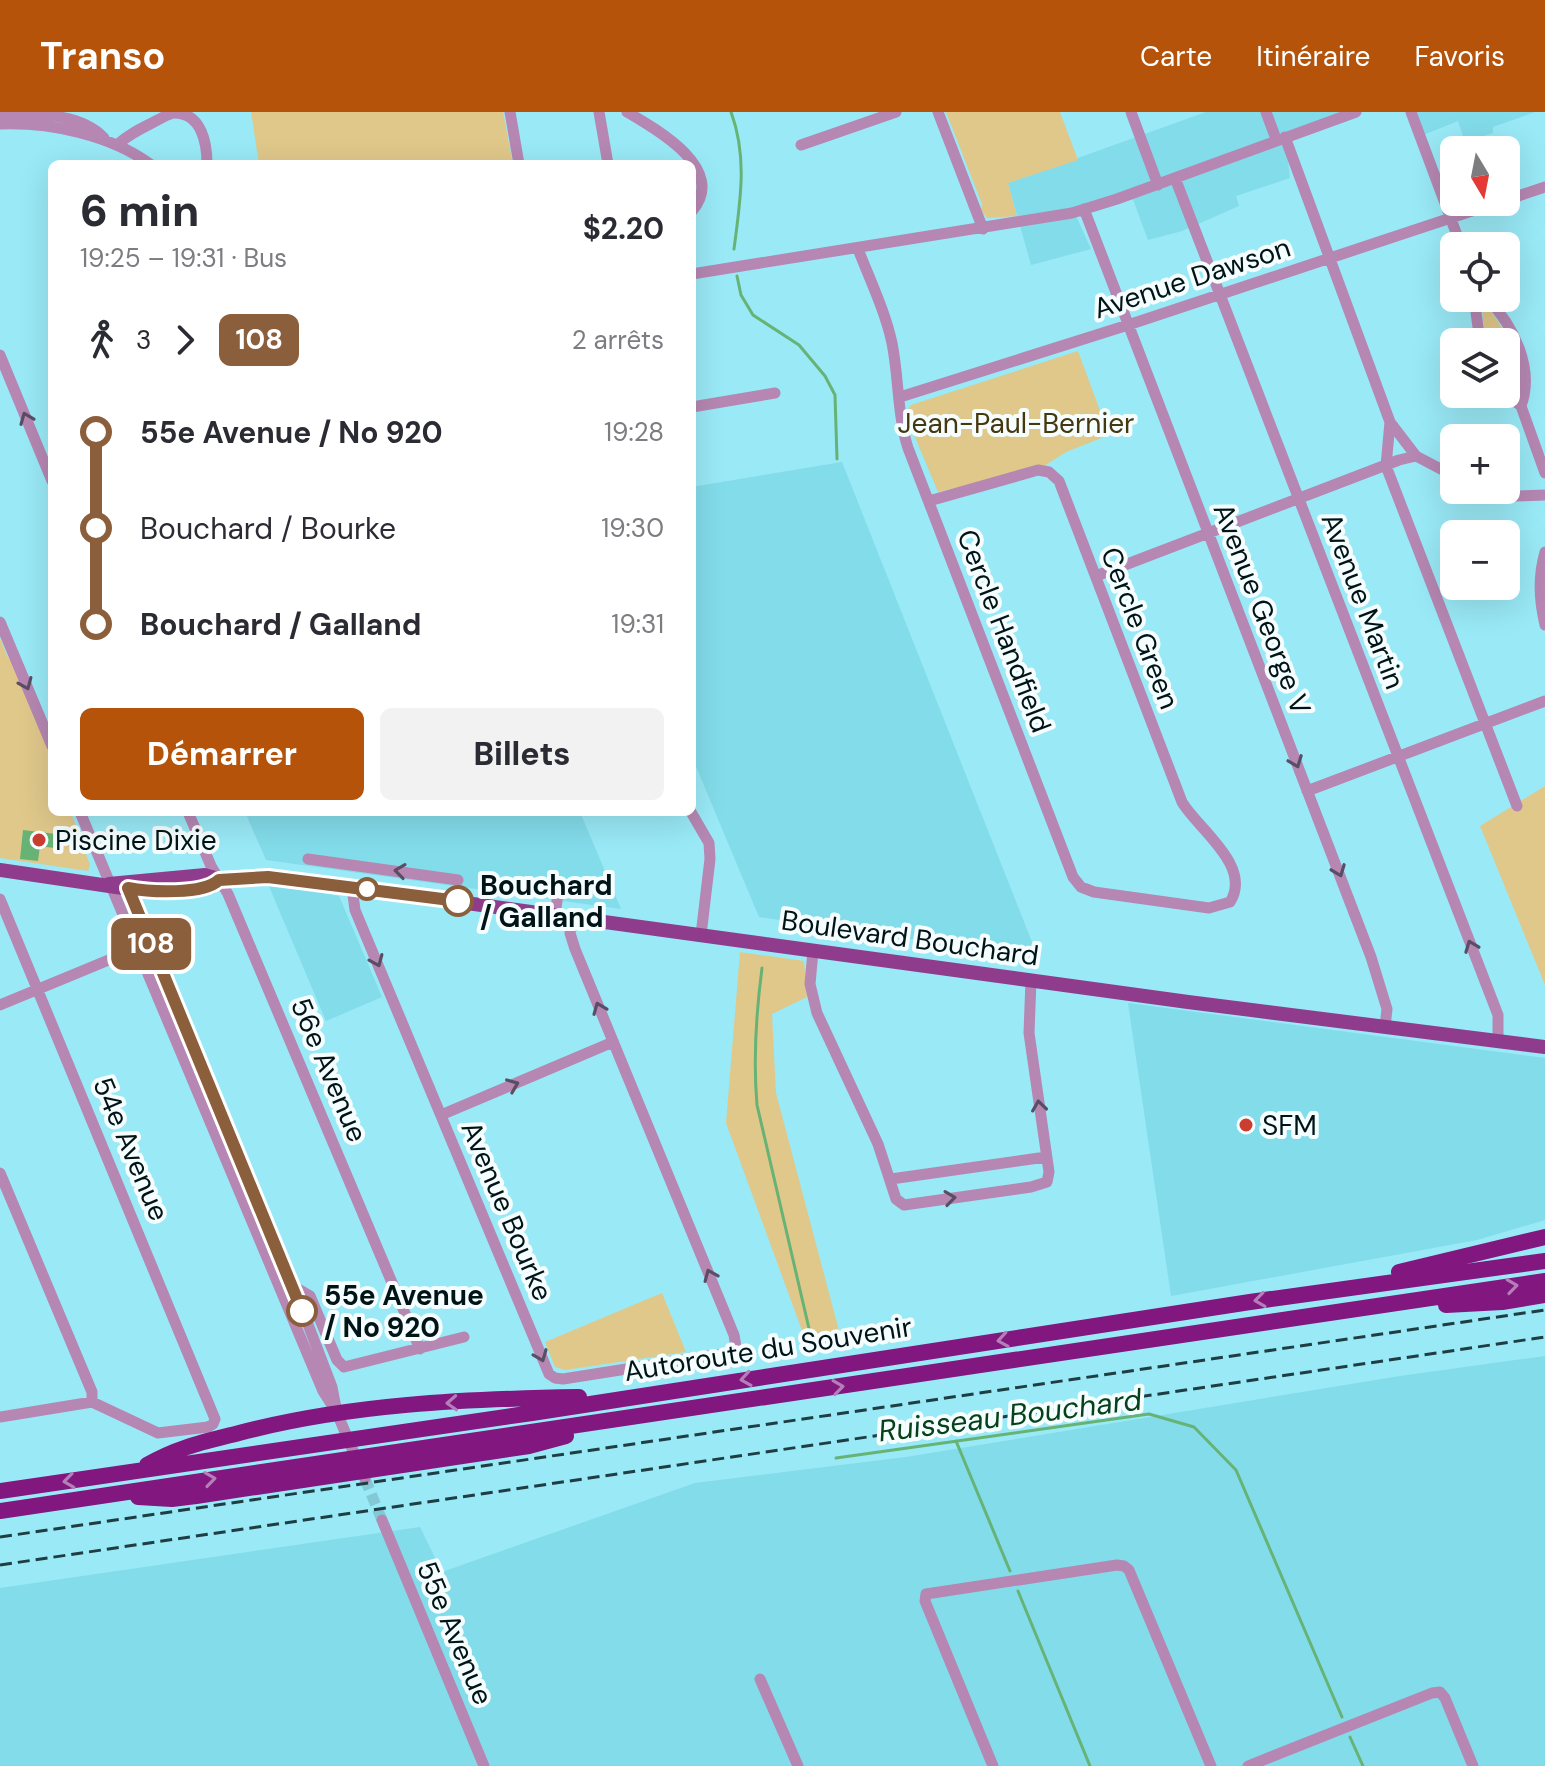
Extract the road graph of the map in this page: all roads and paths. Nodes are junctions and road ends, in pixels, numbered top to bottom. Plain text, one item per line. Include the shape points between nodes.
1 (510, 112) edge
2 (599, 112) edge
3 (627, 112) edge
4 (896, 112) edge
5 (938, 112) edge
6 (1131, 112) edge
7 (1266, 112) edge
8 (1411, 112) edge
9 (1348, 113) edge
10 (0, 117) edge
11 (59, 123) junction
12 (0, 124) edge
13 (1281, 138) junction
14 (118, 144) junction
15 (801, 145) dead end
16 (134, 159) edge
17 (206, 160) edge
18 (518, 160) edge
19 (607, 160) edge
20 (689, 160) edge
21 (696, 166) edge
22 (1175, 178) junction
23 (1158, 185) junction
24 (1545, 187) edge
25 (1520, 195) edge
26 (696, 208) edge
27 (1084, 209) junction
28 (1457, 216) edge
29 (1451, 218) junction
30 (982, 229) junction
31 (1456, 232) edge
32 (858, 249) junction
33 (1329, 258) junction
34 (696, 273) edge
35 (1220, 295) junction
36 (1498, 312) edge
37 (1128, 325) junction
38 (0, 355) edge
39 (775, 393) dead end
40 (900, 397) junction
41 (696, 406) edge
42 (1521, 406) joint
43 (1390, 422) junction
44 (1416, 456) junction
45 (1386, 466) junction
46 (1440, 469) edge
47 (48, 471) edge
48 (1545, 473) edge
49 (1545, 495) edge
50 (1520, 496) edge
51 (1299, 499) junction
52 (929, 501) junction
53 (1207, 533) junction
54 (1545, 552) edge
55 (1096, 576) junction
56 (0, 622) edge
57 (1545, 625) edge
58 (1545, 701) edge
59 (1485, 724) junction
60 (48, 736) edge
61 (1396, 757) junction
62 (1307, 791) junction
63 (1517, 806) dead end
64 (82, 816) edge
65 (190, 816) edge
66 (693, 816) edge
67 (308, 859) dead end
68 (342, 863) junction
69 (0, 870) edge
70 (219, 880) junction
71 (458, 880) dead end
72 (109, 884) junction
73 (127, 885) junction
74 (345, 886) junction
75 (558, 894) dead end
76 (0, 899) edge
77 (1224, 906) joint
78 (555, 915) junction
79 (572, 917) junction
80 (701, 935) junction
81 (150, 943) junction
82 (136, 949) junction
83 (813, 951) junction
84 (1031, 980) junction
85 (37, 989) junction
86 (0, 1005) edge
87 (1385, 1027) junction
88 (1498, 1041) junction
89 (613, 1042) junction
90 (1545, 1047) edge
91 (441, 1115) junction
92 (1046, 1157) junction
93 (0, 1173) edge
94 (891, 1179) junction
95 (1545, 1237) edge
96 (1545, 1261) edge
97 (1545, 1281) edge
98 (293, 1286) junction
99 (1337, 1289) junction
100 (1545, 1295) edge
101 (1324, 1313) junction
102 (464, 1337) dead end
103 (420, 1349) junction
104 (636, 1395) junction
105 (92, 1402) junction
106 (337, 1413) junction
107 (650, 1414) junction
108 (0, 1417) edge
109 (137, 1471) junction
110 (363, 1475) junction
111 (0, 1491) edge
112 (105, 1495) junction
113 (0, 1511) edge
114 (382, 1520) tunnel mouth
115 (760, 1679) dead end
116 (484, 1766) edge
117 (798, 1766) edge
118 (993, 1766) edge
119 (1211, 1766) edge
120 (1248, 1766) edge
121 (1473, 1766) edge

1 - 18 street
2 - 19 street
3 - 20 street via 652,126
4 - 15 street
5 - 30 street
6 - 23 street
7 - 13 street
8 - 29 street
9 - 13 street
10 - 11 street via 25,114
11 - 12 street
11 - 14 street via 96,129
13 - 22 street
13 - 33 street
14 - 16 street
14 - 17 street via 181,113 199,124
21 - 26 street via 703,181
22 - 23 street
22 - 35 street, Avenue Martin
23 - 27 street
24 - 25 street
27 - 30 street
27 - 37 street, Avenue George V
28 - 29 street, Avenue Dawson
29 - 31 street
29 - 33 street, Avenue Dawson
30 - 32 street
32 - 34 street
32 - 40 street, Cercle Handfield via 887,323
33 - 35 street, Avenue Dawson
33 - 43 street
35 - 37 street, Avenue Dawson
35 - 51 street, Avenue Martin
36 - 42 street via 1522,354
37 - 40 street, Avenue Dawson
37 - 53 street, Avenue George V
47 -> 38 street
39 - 41 street
40 - 52 street, Cercle Handfield via 903,433
42 - 48 street
43 - 44 street
43 - 45 street
44 - 45 street
44 - 46 street
45 - 51 street
45 - 59 street
49 - 50 street
51 - 53 street
51 - 61 street, Avenue Martin
52 - 55 street, Cercle Green via 1038,470 1049,472 1059,481
52 - 77 street, Cercle Handfield via 1077,883 1094,892
53 - 55 street
53 -> 62 street, Avenue George V
54 - 57 street via 1539,590
55 - 77 street, Cercle Green via 1182,802 1229,863 1234,897
56 -> 60 street
58 - 59 street
59 - 61 street
59 - 63 street
61 - 62 street
88 -> 61 street, Avenue Martin via 1499,1018
62 -> 87 street, Avenue George V via 1371,957 1387,1009
64 - 72 street
65 - 70 street, 56e Avenue
66 - 80 street via 709,843
67 - 68 street
71 -> 68 street
68 - 74 street
69 - 72 main road, Boulevard Bouchard
70 - 73 main road, Boulevard Bouchard via 205,875
70 - 74 main road, Boulevard Bouchard via 268,877
70 - 103 street, 56e Avenue
72 - 73 main road, Boulevard Bouchard
72 - 82 street
73 - 81 street
74 - 78 main road, Boulevard Bouchard
74 -> 91 street, Avenue Bourke
75 - 78 street
76 - 85 street, 54e Avenue
78 - 79 main road, Boulevard Bouchard
79 - 80 main road, Boulevard Bouchard
89 -> 79 street via 572,940
80 - 83 main road, Boulevard Bouchard
81 - 82 street
81 - 98 street
82 - 85 street
82 - 106 street via 323,1391
83 - 84 main road, Boulevard Bouchard
83 - 94 street via 810,984 817,1013
84 - 87 main road, Boulevard Bouchard
92 -> 84 street via 1029,1033
85 - 86 street
85 - 105 street, 54e Avenue via 215,1419 208,1427 161,1433
87 - 88 main road, Boulevard Bouchard
88 - 90 main road, Boulevard Bouchard
91 -> 89 street
91 -> 89 street, Avenue Bourke via 552,1376 563,1379 719,1355 736,1347 731,1326
92 - 94 street
94 -> 92 street via 896,1199 907,1205 1041,1185 1049,1177
93 - 105 street
95 - 99 highway
96 - 99 highway, Autoroute du Souvenir
101 -> 97 highway, Autoroute du Souvenir
98 - 103 street via 310,1296 341,1366
98 - 106 street
99 -> 104 highway, Autoroute du Souvenir
100 - 101 highway
107 -> 101 highway, Autoroute du Souvenir
102 - 103 street
104 -> 106 highway
104 - 109 highway, Autoroute du Souvenir
105 - 108 street
106 - 109 highway via 173,1450
106 - 110 street
107 - 110 highway via 529,1446
112 -> 107 highway, Autoroute du Souvenir
109 -> 111 highway, Autoroute du Souvenir
110 - 112 highway via 172,1499
112 - 113 highway, Autoroute du Souvenir
114 - 116 street, 55e Avenue
115 - 117 street
118 - 119 street via 926,1594 1124,1566
120 - 121 street via 1440,1692

